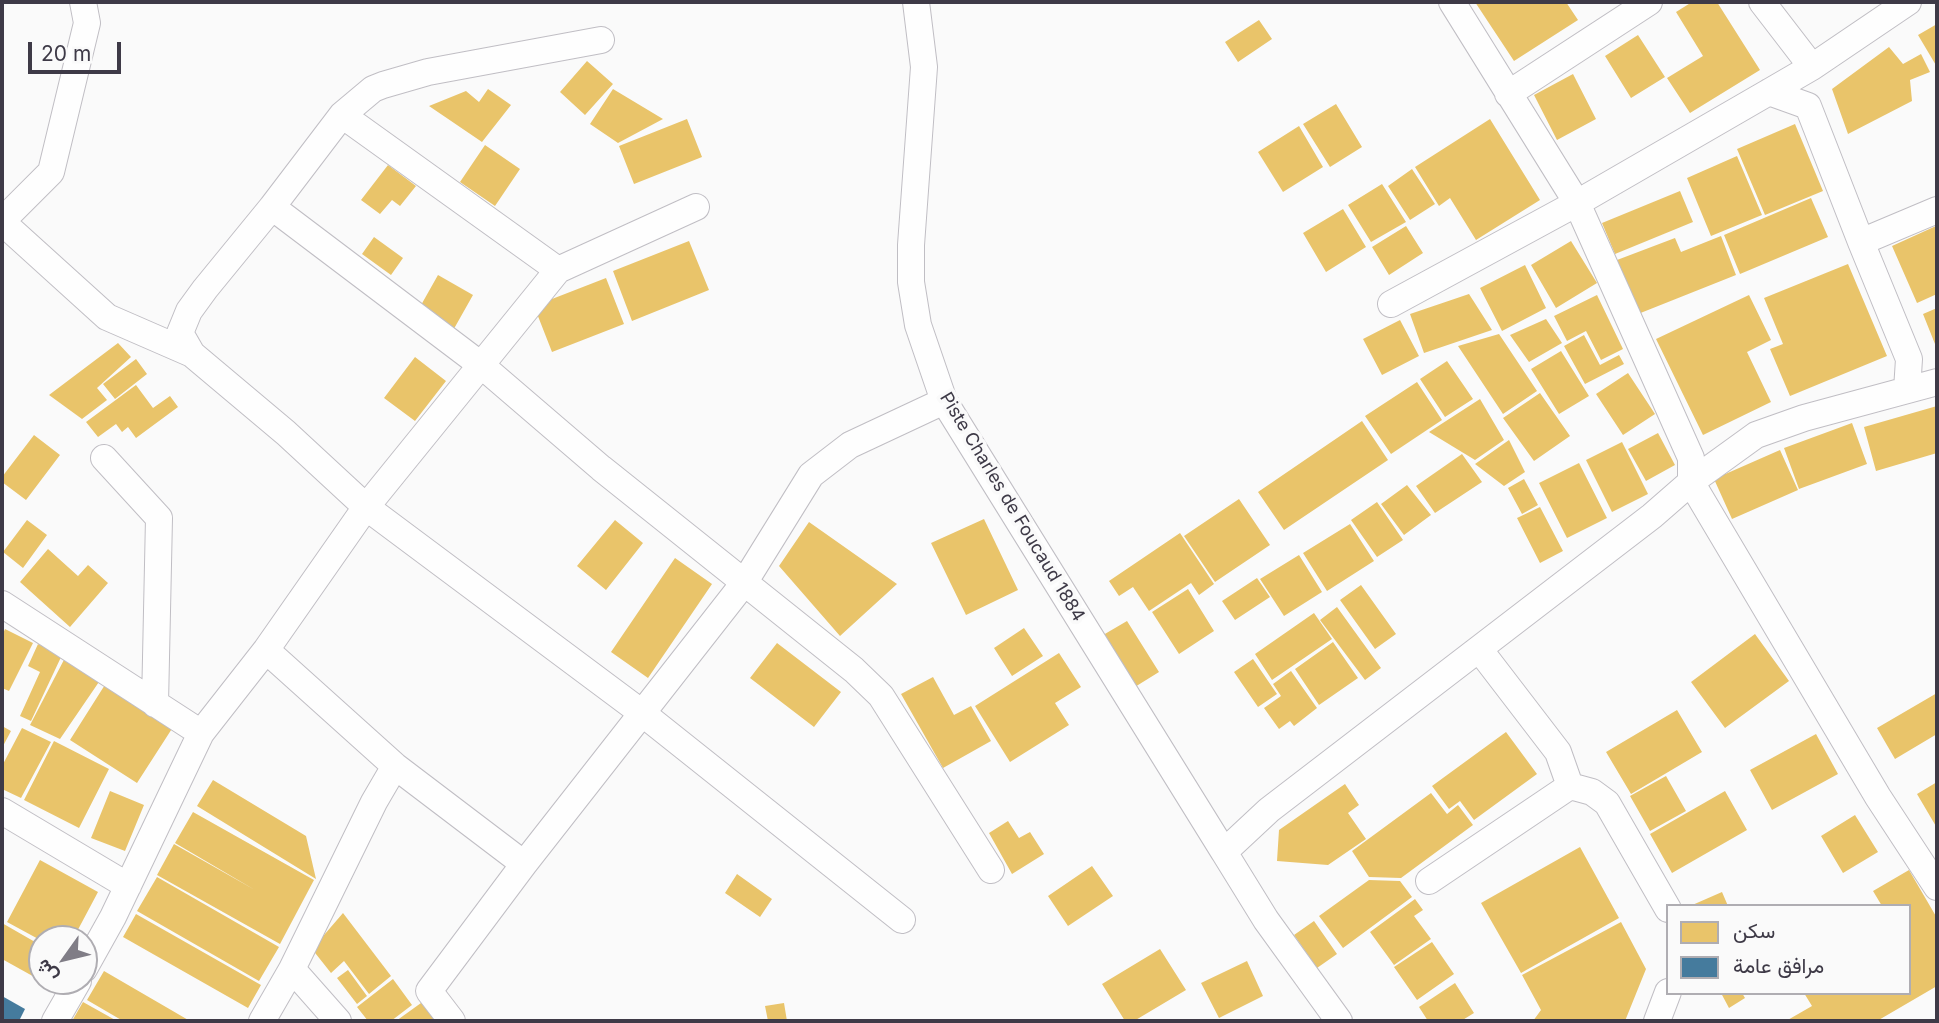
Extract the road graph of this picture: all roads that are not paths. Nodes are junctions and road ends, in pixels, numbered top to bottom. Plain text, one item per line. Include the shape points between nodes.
1 (83, 2) edge
2 (916, 2) edge
3 (1452, 2) edge
4 (1649, 2) edge
5 (1762, 2) edge
6 (1908, 2) edge
7 (601, 40) dead end
8 (1812, 67) junction
9 (1769, 92) junction
10 (1508, 94) junction
11 (342, 115) junction
12 (1577, 203) junction
13 (272, 207) junction
14 (696, 207) dead end
15 (1937, 210) edge
16 (2, 221) edge
17 (1861, 242) junction
18 (558, 270) junction
19 (1391, 304) dead end
20 (192, 354) junction
21 (481, 365) junction
22 (1937, 382) edge
23 (1907, 390) junction
24 (944, 401) junction
25 (104, 458) dead end
26 (1691, 482) junction
27 (366, 507) junction
28 (744, 583) junction
29 (2, 604) edge
30 (1479, 649) junction
31 (266, 650) junction
32 (155, 704) junction
33 (642, 713) junction
34 (201, 733) junction
35 (394, 766) junction
36 (1570, 786) junction
37 (2, 811) edge
38 (1927, 849) edge
39 (1224, 852) junction
40 (524, 864) junction
41 (990, 870) dead end
42 (1429, 881) dead end
43 (128, 886) junction
44 (1937, 887) edge
45 (1666, 905) edge
46 (902, 920) dead end
47 (98, 943) edge
48 (292, 970) junction
49 (70, 995) edge
50 (1667, 995) edge
51 (55, 1021) edge
52 (262, 1021) edge
53 (338, 1021) edge
54 (452, 1021) edge
55 (1339, 1021) edge
56 (1657, 1021) edge

1 - 16 street via 87,23 51,172
2 - 24 street, Piste Charles de Foucaud 1884 via 924,67 911,282 918,325
3 - 10 street
4 - 10 street
5 - 8 street
6 - 8 street
7 - 11 street via 428,72 383,85
8 - 9 street
9 - 12 street
9 - 17 street via 1808,106
10 - 12 street
11 - 13 street
11 - 18 street
12 - 19 street
12 - 26 street via 1691,458
13 - 20 street via 182,324 180,333
13 - 21 street
14 - 18 street
15 - 17 street
16 - 20 street via 107,317
17 - 23 street via 1909,359
18 - 21 street
20 - 27 street
21 - 27 street
21 - 28 street
22 - 23 street
23 - 26 street via 1756,435
24 - 28 street via 850,445 811,475
24 - 39 street, Piste Charles de Foucaud 1884
25 - 32 street via 159,517
26 - 30 street
26 - 38 street via 1878,797
27 - 31 street
27 - 33 street
28 - 33 street
28 - 41 street via 881,696
29 - 32 street
30 - 36 street via 1558,752
30 - 39 street via 1269,810
31 - 34 street
31 - 35 street
32 - 34 street
33 - 40 street
33 - 46 street
34 - 43 street
35 - 40 street
35 - 48 street
36 - 42 street
36 - 45 street via 1592,792 1607,803
37 - 43 street
38 - 44 street
39 - 55 street, Piste Charles de Foucaud 1884 via 1266,920
40 - 54 street via 429,992
43 - 47 street
48 - 52 street
48 - 53 street
49 - 51 street
50 - 56 street

